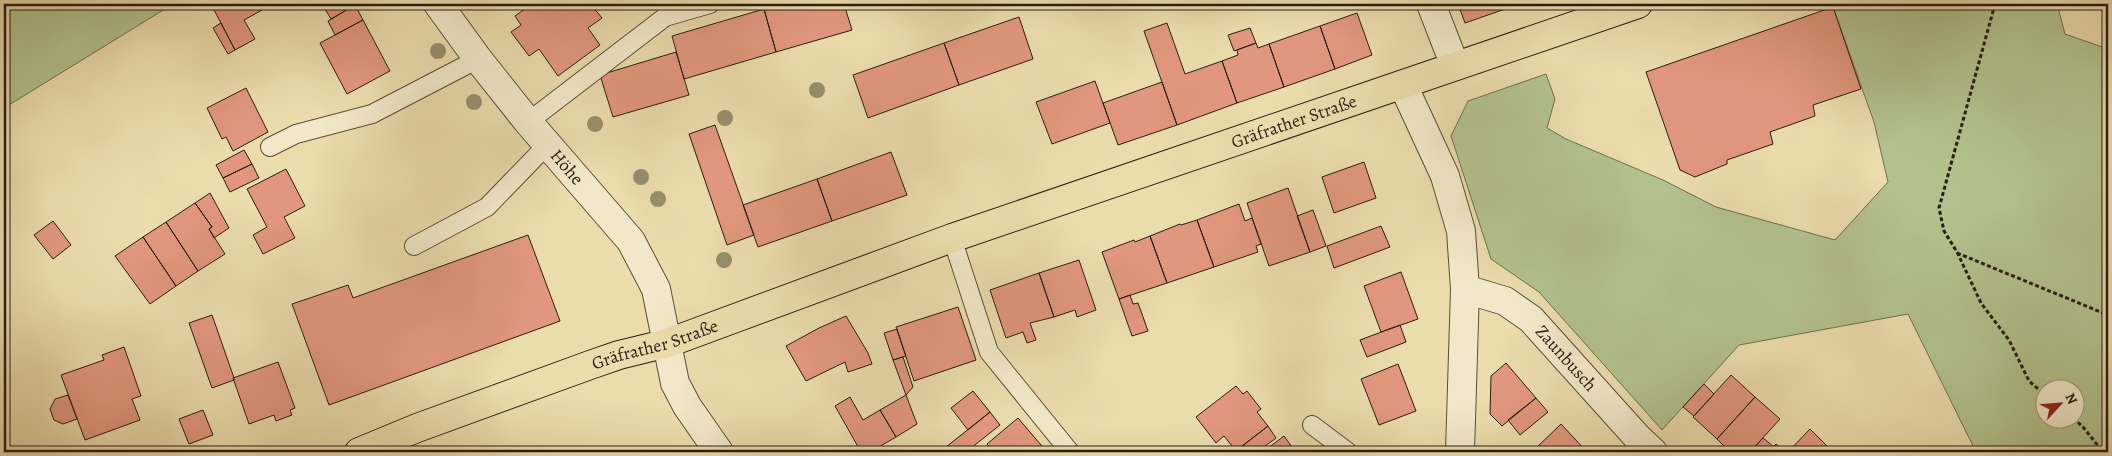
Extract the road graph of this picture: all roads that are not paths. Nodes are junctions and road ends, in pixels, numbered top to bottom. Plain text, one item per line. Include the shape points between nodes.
1 (438, 4) edge
2 (710, 4) edge
3 (1431, 4) edge
4 (1638, 4) edge
5 (478, 59) junction
6 (1455, 66) junction
7 (1403, 84) junction
8 (528, 122) junction
9 (548, 144) junction
10 (270, 146) dead end
11 (952, 238) junction
12 (414, 246) dead end
13 (1465, 289) junction
14 (668, 343) junction
15 (1312, 426) dead end
16 (359, 452) edge
17 (719, 452) edge
18 (1070, 452) edge
19 (1348, 452) edge
20 (1460, 452) edge
21 (1653, 452) edge

1 - 5 street, Höhe
2 - 8 lane via 665,17
3 - 6 street
4 - 6 main road, Gräfrather Straße
5 - 8 street, Höhe
5 - 10 lane via 372,114 296,134
6 - 7 main road, Gräfrather Straße
7 - 11 main road, Gräfrather Straße
7 - 13 street via 1445,176 1461,231
8 - 9 street, Höhe
9 - 12 lane via 487,207
9 - 14 street, Höhe via 631,241 656,289
11 - 14 main road, Gräfrather Straße
11 - 18 lane via 989,352
13 - 20 street
13 - 21 street, Zaunbusch via 1505,301 1531,319
14 - 16 main road, Gräfrather Straße via 619,355 528,387
14 - 17 street, Höhe via 675,383
15 - 19 lane

